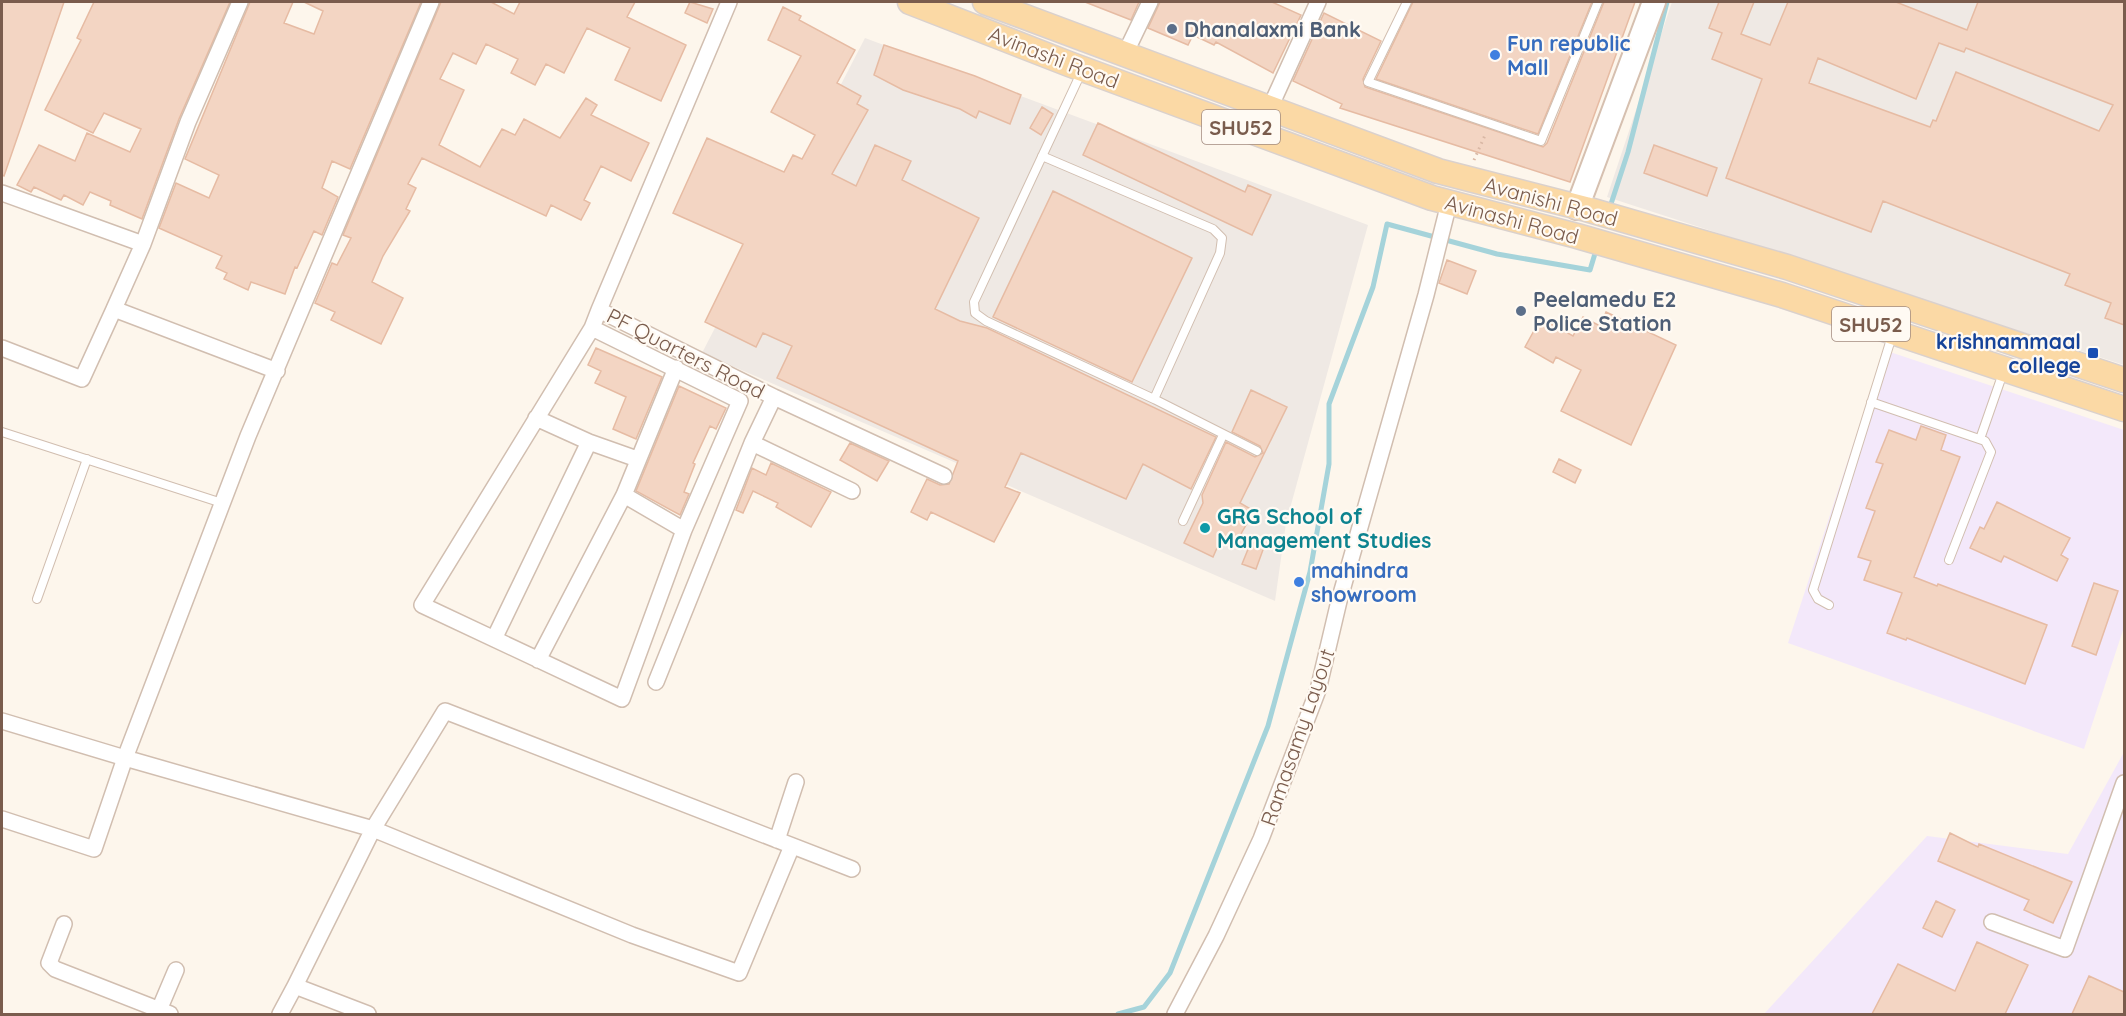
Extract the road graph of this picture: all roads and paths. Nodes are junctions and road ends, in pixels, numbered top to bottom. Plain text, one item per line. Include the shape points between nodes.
1 (240, 2) edge
2 (431, 2) edge
3 (729, 2) edge
4 (910, 2) edge
5 (985, 2) edge
6 (1150, 2) edge
7 (1318, 2) edge
8 (1407, 2) edge
9 (1598, 2) edge
10 (1654, 2) edge
11 (1125, 54) junction
12 (1082, 69) junction
13 (1269, 110) junction
14 (1490, 123) junction
15 (1042, 156) junction
16 (1465, 178) junction
17 (2, 193) edge
18 (1449, 202) junction
19 (1582, 208) junction
20 (143, 244) junction
21 (114, 309) junction
22 (600, 310) junction
23 (592, 328) junction
24 (1893, 332) junction
25 (2, 348) edge
26 (676, 368) junction
27 (2004, 369) junction
28 (277, 371) junction
29 (2124, 380) edge
30 (774, 397) junction
31 (1154, 399) junction
32 (1871, 402) junction
33 (2124, 409) edge
34 (537, 418) junction
35 (2, 432) edge
36 (1223, 435) junction
37 (1980, 439) junction
38 (589, 442) junction
39 (752, 443) junction
40 (1257, 451) dead end
41 (87, 459) junction
42 (637, 459) junction
43 (944, 476) dead end
44 (852, 491) dead end
45 (624, 495) junction
46 (222, 502) junction
47 (1183, 521) dead end
48 (684, 530) junction
49 (1949, 560) dead end
50 (37, 599) dead end
51 (1829, 605) dead end
52 (494, 639) junction
53 (538, 660) junction
54 (656, 682) dead end
55 (2, 721) edge
56 (125, 758) junction
57 (796, 782) dead end
58 (2124, 783) edge
59 (2, 819) edge
60 (373, 829) junction
61 (777, 840) junction
62 (792, 846) junction
63 (852, 869) dead end
64 (1992, 922) dead end
65 (64, 924) dead end
66 (176, 970) dead end
67 (295, 986) junction
68 (164, 1012) edge
69 (280, 1014) edge
70 (368, 1014) edge
71 (1175, 1014) edge

1 - 20 street via 188,122
2 - 28 street
3 - 22 street, PF Quarters Road
4 - 12 main road, Avinashi Road / SHU52
5 - 11 main road, Avanishi Road / SHU52
6 - 11 street
7 - 13 street
8 - 14 lane via 1368,82
9 - 14 lane via 1541,141
10 - 19 street
11 - 13 main road, Avanishi Road / SHU52
12 - 15 lane
12 - 18 main road, Avinashi Road / SHU52
13 - 16 main road, Avanishi Road / SHU52
14 - 16 path
15 - 31 lane via 974,302 975,313
15 - 31 lane via 1213,229 1222,238 1220,253
16 - 19 main road, Avanishi Road / SHU52
17 - 20 street
18 - 24 main road, Avinashi Road / SHU52 via 1782,295
18 - 71 street, Ramasamy Layout via 1318,690 1261,840
19 - 29 main road, Avanishi Road / SHU52 via 1787,267
20 - 21 street
21 - 25 street via 82,379
21 - 28 street
22 - 23 street
22 - 30 street, PF Quarters Road
23 - 26 street
23 - 34 street
24 - 27 main road, Avinashi Road / SHU52
24 - 32 lane
26 - 42 street
26 - 48 street via 740,401
27 - 33 main road, Avinashi Road / SHU52
27 - 37 lane
28 - 46 street
30 - 39 street
30 - 43 street, PF Quarters Road
31 - 36 lane
32 - 37 lane
32 - 51 lane via 1813,590 1818,599
34 - 38 street
34 - 52 street via 422,605
35 - 41 lane
36 - 40 lane
36 - 47 lane
37 - 49 lane via 1986,441 1990,453
38 - 42 street
38 - 52 street
39 - 44 street
39 - 54 street
41 - 46 lane
41 - 50 lane
42 - 45 street
45 - 48 street
45 - 53 street
46 - 56 street
48 - 53 street via 621,699
52 - 53 street
55 - 56 street
56 - 59 street via 94,849
56 - 60 street
57 - 61 street
58 - 64 street via 2065,949
60 - 61 street via 445,711
60 - 62 street via 632,935 739,973
60 - 67 street
61 - 62 street
62 - 63 street
65 - 68 street via 49,963 55,969
66 - 68 street
67 - 69 street
67 - 70 street

